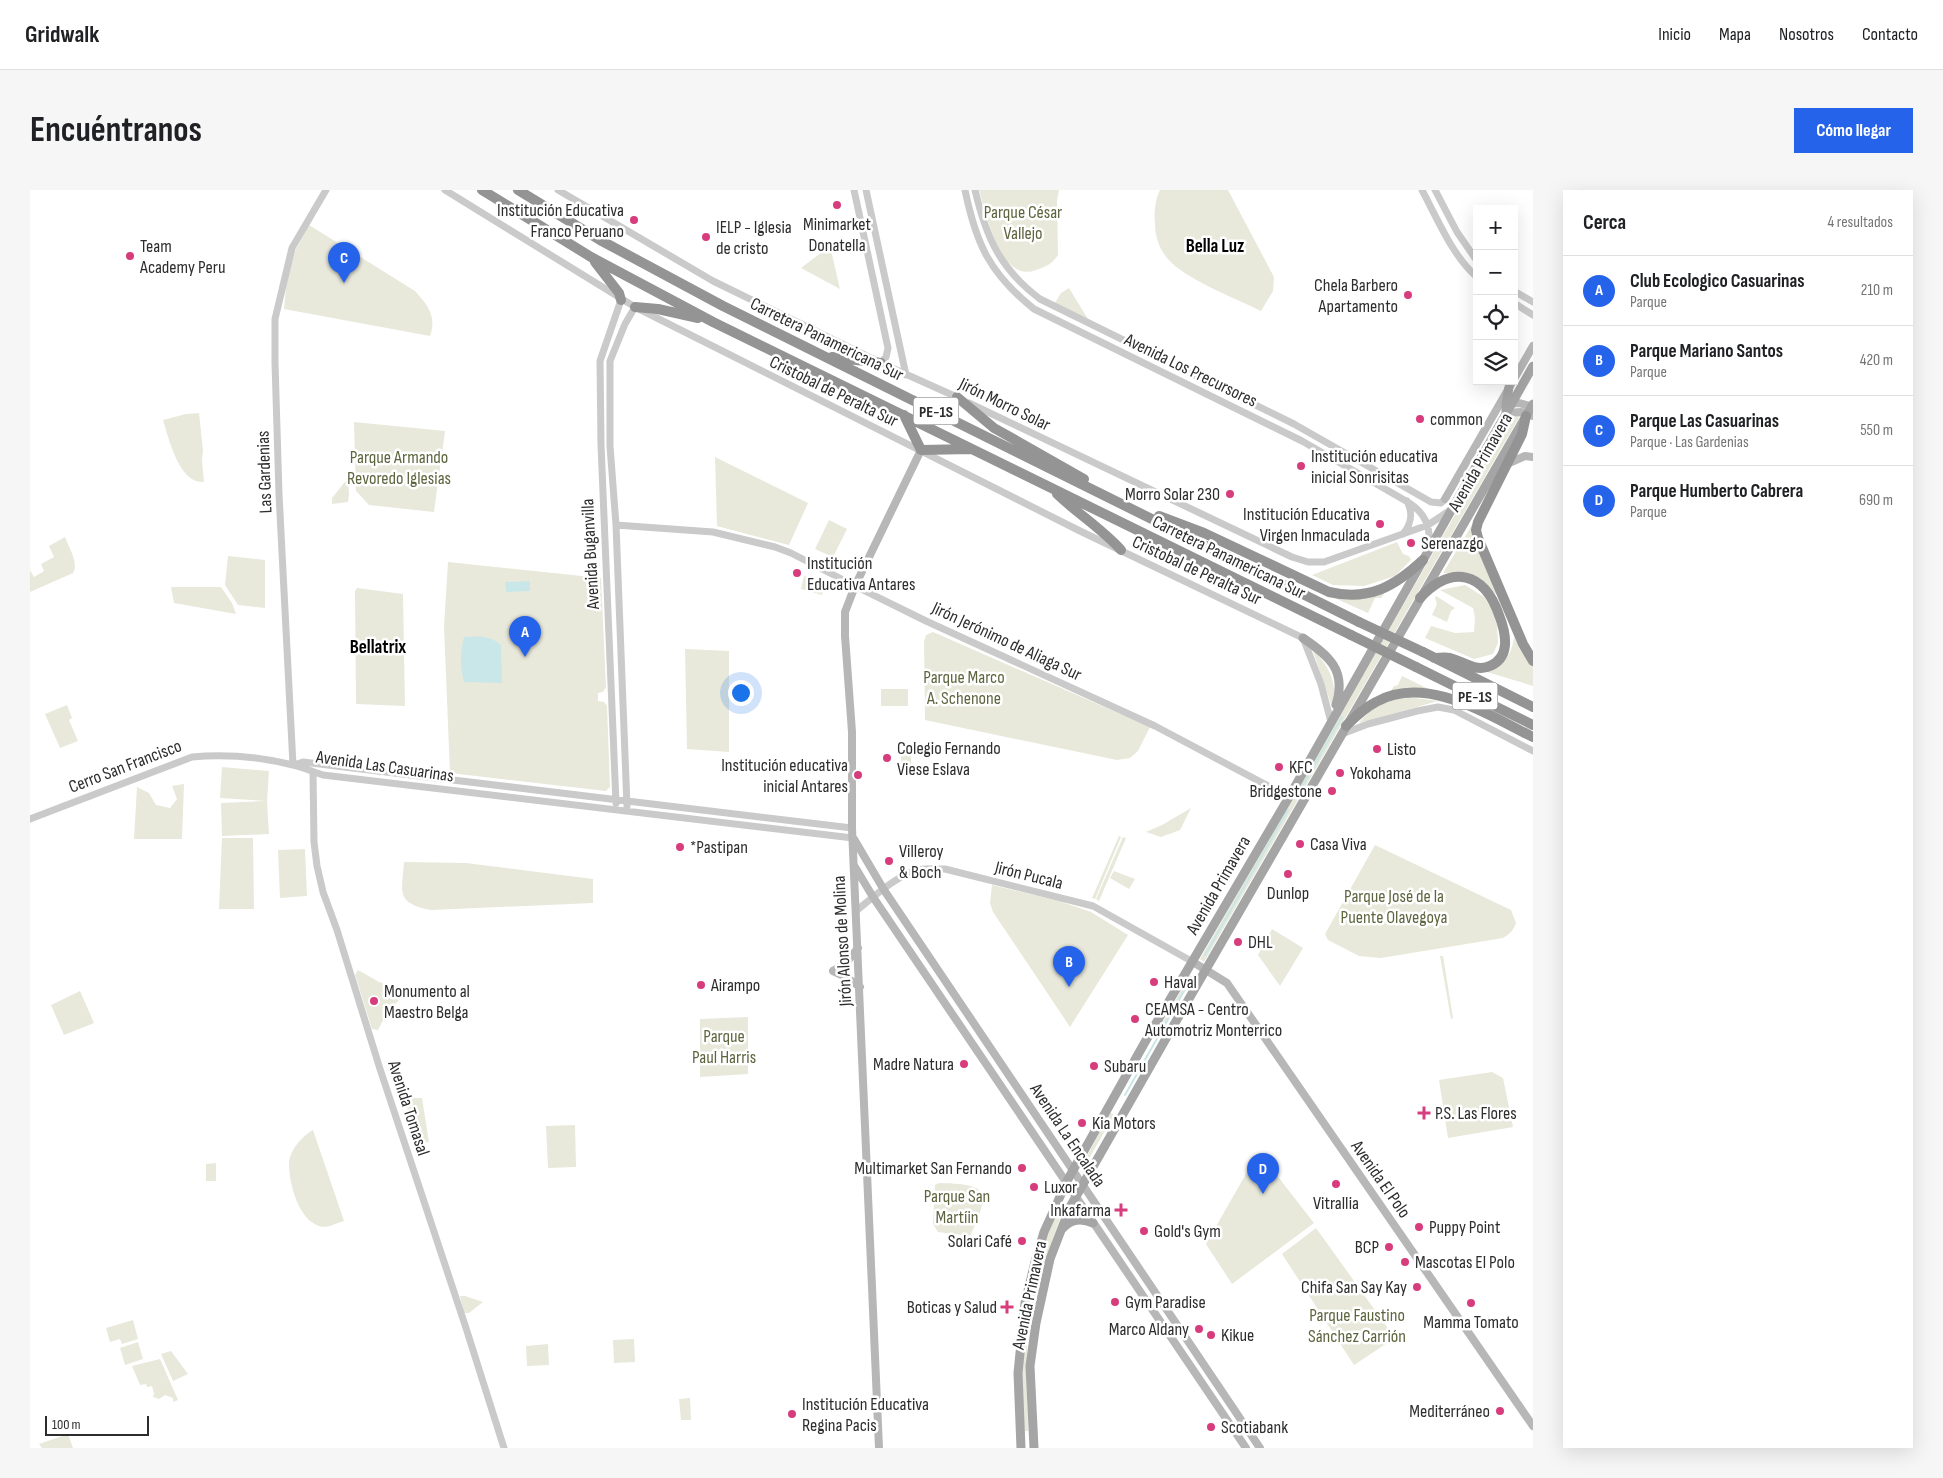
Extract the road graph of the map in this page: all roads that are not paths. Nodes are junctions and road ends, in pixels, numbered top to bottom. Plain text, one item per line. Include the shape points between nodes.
1 (326, 190) edge
2 (446, 190) edge
3 (482, 190) edge
4 (518, 190) edge
5 (531, 190) edge
6 (558, 190) edge
7 (854, 190) edge
8 (866, 190) edge
9 (964, 190) edge
10 (975, 190) edge
11 (1422, 190) edge
12 (1435, 190) edge
13 (579, 228) junction
14 (1473, 255) edge
15 (592, 257) junction
16 (1473, 273) edge
17 (1518, 293) edge
18 (621, 300) junction
19 (1533, 302) edge
20 (1518, 306) edge
21 (635, 307) junction
22 (1533, 315) edge
23 (714, 322) junction
24 (1533, 346) edge
25 (888, 348) junction
26 (823, 355) junction
27 (902, 356) junction
28 (881, 363) junction
29 (1533, 366) edge
30 (1518, 372) edge
31 (906, 375) junction
32 (1511, 385) edge
33 (957, 397) junction
34 (1506, 407) junction
35 (1531, 411) edge
36 (904, 415) junction
37 (974, 449) junction
38 (921, 450) junction
39 (1533, 457) edge
40 (1508, 464) junction
41 (1491, 476) junction
42 (1400, 484) junction
43 (1049, 486) junction
44 (1100, 493) junction
45 (1394, 494) junction
46 (1445, 499) joint
47 (1112, 500) junction
48 (1406, 500) junction
49 (1451, 509) junction
50 (616, 525) junction
51 (1428, 525) junction
52 (1403, 534) junction
53 (1428, 549) junction
54 (1121, 550) junction
55 (1423, 560) junction
56 (855, 586) junction
57 (1420, 598) junction
58 (1303, 638) junction
59 (1434, 658) junction
60 (1533, 661) edge
61 (1533, 707) edge
62 (1331, 722) junction
63 (1533, 725) edge
64 (1344, 730) junction
65 (1533, 737) edge
66 (1533, 751) edge
67 (293, 765) junction
68 (313, 772) junction
69 (1289, 797) junction
70 (616, 800) junction
71 (627, 801) junction
72 (616, 810) junction
73 (627, 811) junction
74 (30, 819) edge
75 (852, 828) junction
76 (853, 838) junction
77 (854, 865) junction
78 (884, 890) junction
79 (873, 898) junction
80 (856, 911) junction
81 (858, 948) junction
82 (1193, 962) junction
83 (1206, 969) junction
84 (860, 987) junction
85 (1074, 1170) junction
86 (1067, 1182) junction
87 (1083, 1184) junction
88 (1076, 1196) junction
89 (1094, 1223) junction
90 (1060, 1231) junction
91 (1533, 1426) edge
92 (504, 1448) edge
93 (879, 1448) edge
94 (1021, 1448) edge
95 (1034, 1448) edge
96 (1246, 1448) edge
97 (1260, 1448) edge

1 - 67 street, Las Gardenias via 292,248 275,319 279,494
2 - 18 street, Cristobal de Peralta Sur
3 - 15 highway, Carretera Panamericana Sur / PE-1S
4 - 13 highway, Carretera Panamericana Sur / PE-1S
5 - 13 highway
6 - 28 street, Jirón Morro Solar via 713,281
7 - 25 street
8 - 27 street
9 - 45 street, Avenida Los Precursores via 978,240 991,265 1034,309 1302,440
10 - 42 street, Avenida Los Precursores via 997,254 1009,271 1040,299 1294,424
11 - 16 street via 1448,238
12 - 14 street
13 - 26 highway, Carretera Panamericana Sur / PE-1S via 666,277
15 - 18 highway
15 - 23 highway, Carretera Panamericana Sur / PE-1S
17 - 19 street
18 - 21 street, Cristobal de Peralta Sur
18 - 70 street, Avenida Buganvilla via 600,361
20 - 22 street
21 - 23 highway
21 - 38 street, Cristobal de Peralta Sur
21 - 50 street, Avenida Buganvilla via 610,361 610,446
23 - 36 highway, Carretera Panamericana Sur / PE-1S
24 - 30 main road
25 - 27 street via 891,354
25 - 28 street
26 - 28 highway
26 - 44 highway, Carretera Panamericana Sur / PE-1S
27 - 31 street
28 - 31 street, Jirón Morro Solar
29 - 34 main road, Avenida Primavera
31 - 33 street, Jirón Morro Solar
32 - 34 main road
33 - 44 highway via 994,428 1082,477
33 - 52 street, Jirón Morro Solar via 1292,558 1324,562
34 - 35 main road via 1513,411
34 - 46 main road, Avenida Primavera
34 - 49 main road, Avenida Primavera
35 - 40 highway
35 - 41 main road, Avenida Primavera
36 - 37 highway, Carretera Panamericana Sur / PE-1S
36 - 38 highway
37 - 38 highway
37 - 43 highway, Carretera Panamericana Sur / PE-1S
38 - 54 street, Cristobal de Peralta Sur
38 - 56 main road, Jirón Alonso de Molina
39 - 40 main road via 1524,456
40 - 41 main road
40 - 60 highway via 1476,530
41 - 57 main road, Avenida Primavera
42 - 45 street via 1404,489
42 - 46 street, Avenida Los Precursores via 1431,502 1441,503
43 - 54 highway
43 - 63 highway, Carretera Panamericana Sur / PE-1S, bridge
44 - 47 highway, Carretera Panamericana Sur / PE-1S
45 - 48 street, Avenida Los Precursores
47 - 55 highway via 1204,533 1329,592 1344,596 1384,589
47 - 59 highway, Carretera Panamericana Sur / PE-1S, bridge
48 - 51 street, Avenida Los Precursores via 1421,512
48 - 52 street via 1412,515
49 - 51 street, Jirón Morro Solar
49 - 53 main road, Avenida Primavera
50 - 56 street, Jirón Jerónimo de Aliaga Sur via 713,532 775,547
50 - 71 street, Avenida Buganvilla
51 - 52 street, Jirón Morro Solar
51 - 53 street
53 - 55 main road, Avenida Primavera
54 - 58 street, Cristobal de Peralta Sur
55 - 62 main road, Avenida Primavera
56 - 69 street, Jirón Jerónimo de Aliaga Sur via 1155,726
56 - 75 main road, Jirón Alonso de Molina via 845,612 852,732
57 - 59 highway via 1443,580 1460,578 1476,582 1494,601 1506,635 1505,649 1490,666 1476,668 1448,657
57 - 64 main road, Avenida Primavera
58 - 62 street via 1321,684
58 - 62 main road via 1329,658 1338,673 1340,695
59 - 61 highway, PE-1S
62 - 69 main road, Avenida Primavera
64 - 65 highway via 1359,713 1377,701 1398,694 1422,694 1444,696 1465,703
64 - 66 street via 1438,707 1454,710
64 - 83 main road, Avenida Primavera
67 - 68 street, Avenida Las Casuarinas
67 - 70 street, Avenida Las Casuarinas via 303,762
67 - 74 street, Cerro San Francisco via 243,757 192,757
68 - 72 street, Avenida Las Casuarinas
68 - 92 street, Avenida Tomasal via 314,842 323,892
69 - 82 main road, Avenida Primavera
70 - 71 street, Avenida Las Casuarinas
70 - 72 street, Avenida Buganvilla
71 - 73 street, Avenida Buganvilla
71 - 75 street, Avenida Las Casuarinas
72 - 73 street, Avenida Las Casuarinas
73 - 76 street, Avenida Las Casuarinas
75 - 76 main road, Jirón Alonso de Molina
76 - 77 main road, Jirón Alonso de Molina
76 - 78 main road, Avenida La Encalada
77 - 79 main road, Avenida La Encalada
77 - 80 main road, Jirón Alonso de Molina
78 - 79 street, Jirón Pucala
78 - 82 street, Jirón Pucala via 918,870 945,869 1092,906
78 - 85 main road, Avenida La Encalada
79 - 80 street, Jirón Pucala
79 - 86 main road, Avenida La Encalada
80 - 81 main road, Jirón Alonso de Molina
81 - 84 main road, Jirón Alonso de Molina
81 - 84 main road via 846,963 833,971
82 - 83 main road, Avenida El Polo
82 - 85 main road, Avenida Primavera
83 - 87 main road, Avenida Primavera
83 - 91 main road, Avenida El Polo via 1226,983
84 - 93 main road, Jirón Alonso de Molina
85 - 86 main road, Avenida Primavera
85 - 87 main road, Avenida La Encalada
86 - 88 main road, Avenida La Encalada
86 - 94 main road, Avenida Primavera via 1044,1232 1025,1303 1018,1373
87 - 88 main road, Avenida Primavera
87 - 97 main road, Avenida La Encalada
88 - 89 main road, Avenida La Encalada
88 - 90 main road, Avenida Primavera
89 - 90 main road via 1073,1220
89 - 96 main road, Avenida La Encalada
90 - 95 main road, Avenida Primavera via 1046,1272 1030,1366

